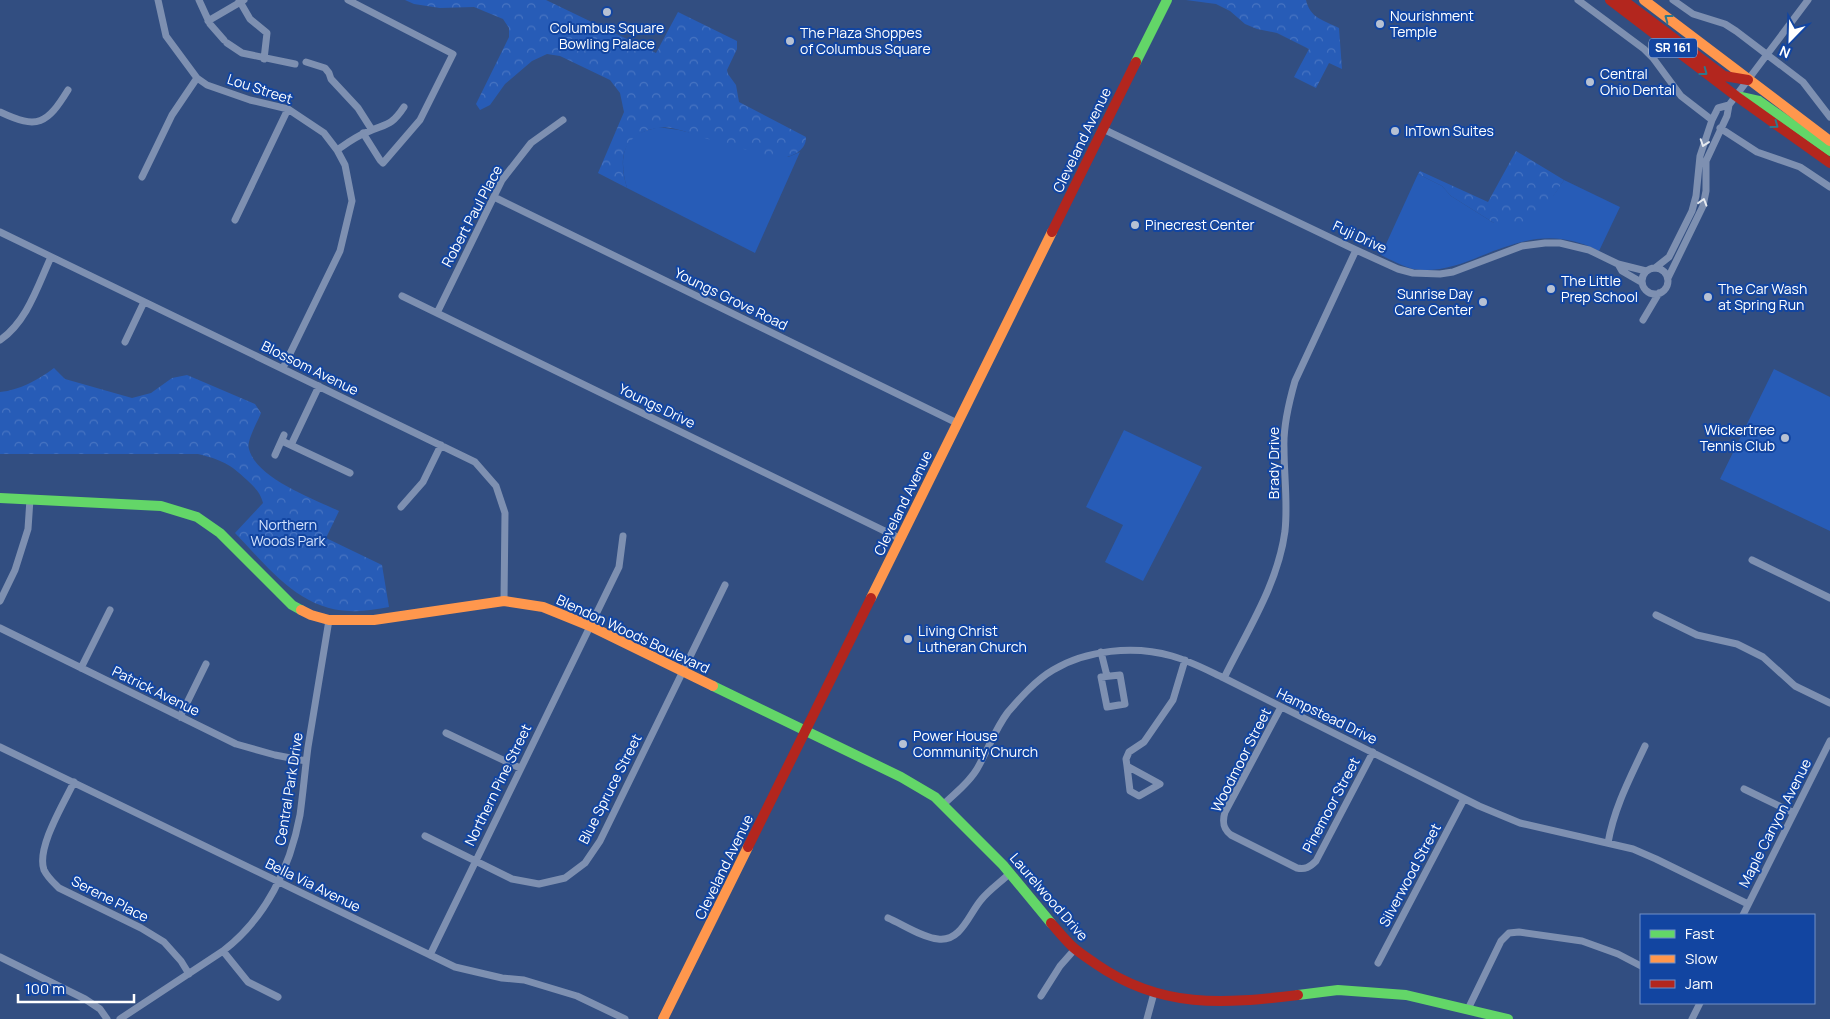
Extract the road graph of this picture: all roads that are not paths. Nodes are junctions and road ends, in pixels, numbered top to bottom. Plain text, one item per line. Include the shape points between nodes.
1 (158, 0) edge
2 (199, 0) edge
3 (348, 0) edge
4 (1167, 0) edge
5 (1578, 0) edge
6 (1610, 0) edge
7 (1623, 0) edge
8 (1644, 0) edge
9 (1673, 0) edge
10 (1808, 0) edge
11 (241, 1) edge
12 (208, 21) junction
13 (1767, 55) junction
14 (264, 59) junction
15 (306, 62) dead end
16 (295, 64) dead end
17 (197, 78) junction
18 (1749, 80) junction
19 (68, 90) dead end
20 (1736, 96) junction
21 (1728, 105) junction
22 (404, 106) dead end
23 (288, 110) junction
24 (0, 112) edge
25 (1830, 117) edge
26 (563, 120) dead end
27 (1712, 120) junction
28 (1720, 128) junction
29 (1104, 129) junction
30 (372, 130) junction
31 (363, 133) junction
32 (1830, 141) edge
33 (337, 150) junction
34 (1830, 151) edge
35 (1830, 163) edge
36 (142, 177) dead end
37 (1830, 187) edge
38 (494, 197) junction
39 (235, 220) dead end
40 (0, 232) edge
41 (1356, 250) junction
42 (51, 257) junction
43 (1618, 264) junction
44 (1654, 268) junction
45 (1646, 271) junction
46 (1668, 278) junction
47 (1641, 282) junction
48 (1648, 292) junction
49 (1659, 293) junction
50 (402, 296) dead end
51 (144, 302) junction
52 (1649, 310) junction
53 (437, 314) junction
54 (1643, 320) dead end
55 (0, 340) edge
56 (125, 342) dead end
57 (283, 368) junction
58 (320, 386) junction
59 (958, 423) junction
60 (441, 444) junction
61 (291, 445) junction
62 (275, 455) dead end
63 (350, 473) dead end
64 (0, 498) edge
65 (30, 500) junction
66 (401, 507) dead end
67 (624, 536) dead end
68 (901, 539) junction
69 (1752, 560) dead end
70 (725, 585) dead end
71 (1830, 598) edge
72 (0, 601) edge
73 (504, 601) junction
74 (110, 610) dead end
75 (1656, 615) dead end
76 (329, 620) junction
77 (590, 626) junction
78 (0, 628) edge
79 (1101, 652) junction
80 (1185, 660) junction
81 (206, 664) dead end
82 (81, 668) junction
83 (682, 671) junction
84 (1107, 676) junction
85 (1224, 678) junction
86 (1830, 703) edge
87 (1282, 707) junction
88 (180, 717) junction
89 (806, 731) junction
90 (446, 733) dead end
91 (1830, 741) edge
92 (1645, 746) dead end
93 (0, 747) edge
94 (1373, 752) junction
95 (306, 761) junction
96 (1127, 766) junction
97 (520, 768) junction
98 (74, 782) junction
99 (1744, 789) dead end
100 (1464, 799) junction
101 (943, 805) junction
102 (1794, 813) junction
103 (425, 836) dead end
104 (1608, 843) junction
105 (475, 861) junction
106 (1308, 868) joint
107 (1010, 874) junction
108 (279, 882) junction
109 (1748, 904) junction
110 (1743, 914) edge
111 (888, 918) dead end
112 (1074, 949) junction
113 (223, 951) junction
114 (430, 955) junction
115 (0, 956) edge
116 (1378, 963) dead end
117 (1640, 965) edge
118 (189, 974) junction
119 (1154, 993) junction
120 (1041, 996) dead end
121 (278, 997) dead end
122 (1700, 1004) edge
123 (1468, 1008) junction
124 (108, 1019) edge
125 (120, 1019) edge
126 (625, 1019) edge
127 (663, 1019) edge
128 (1147, 1019) edge
129 (1508, 1019) edge
130 (1692, 1019) edge

1 - 17 street, Lou Street via 166,36
2 - 12 street
3 - 31 street via 453,54 420,120 383,163
4 - 29 main road, Cleveland Avenue
5 - 27 street via 1644,49 1681,96
6 -> 20 main road, SR 161
7 - 18 main road via 1724,76
18 -> 8 main road, SR 161
9 - 13 street via 1693,14 1730,27
10 - 13 street
11 - 12 street
11 - 14 street via 250,18 268,33
12 - 14 street via 225,42 242,53
13 - 18 street
13 - 25 street via 1803,82
14 - 16 street
15 - 30 street via 330,73 331,79 358,108
17 - 23 street, Lou Street via 207,85
17 - 36 street via 172,115
18 - 20 street
18 - 32 main road, SR 161
19 - 24 street via 50,116 40,121 17,120
20 - 21 street
20 - 34 main road via 1759,102
20 -> 35 main road, SR 161
21 - 27 street via 1718,108
21 - 28 street via 1727,116
22 - 30 street via 395,120
23 - 33 street, Lou Street via 324,134
23 - 39 street
26 - 38 street, Robert Paul Place via 531,143 502,180
27 -> 44 street via 1698,163 1692,211 1669,257
28 - 37 street via 1757,152 1800,167
46 -> 28 street via 1702,206 1706,191 1706,161
29 - 41 street, Fuji Drive
29 - 59 main road, Cleveland Avenue
30 - 31 street
31 - 33 street
33 - 57 street, Lou Street via 345,165 352,201 340,251
38 - 53 street, Robert Paul Place
38 - 59 street, Youngs Grove Road
40 - 42 street, Blossom Avenue
41 - 43 street, Fuji Drive via 1398,269 1419,274 1452,272 1522,246 1545,243 1576,246
41 - 85 street, Brady Drive via 1295,381 1288,404 1284,446 1286,512 1282,549 1262,604
42 - 51 street, Blossom Avenue
42 - 55 street via 22,316 12,332
43 - 45 street, Fuji Drive
43 - 47 street, Fuji Drive via 1622,271
44 - 45 street
44 - 46 street via 1663,270
45 - 47 street
46 - 49 street via 1666,288
47 - 48 street
48 - 49 street
48 - 52 street
49 - 52 street
50 - 53 street, Youngs Drive
51 - 56 street
51 - 57 street, Blossom Avenue
52 - 54 street
53 - 68 street, Youngs Drive
57 - 58 street, Blossom Avenue
58 - 60 street, Blossom Avenue
58 - 61 street
59 - 68 main road, Cleveland Avenue
60 - 66 street via 423,482
60 - 73 street, Blossom Avenue via 475,462 496,486 505,513
61 - 62 street via 283,438
61 - 63 street
64 - 65 main road, Blendon Woods Boulevard
65 - 72 street via 28,529 15,570
65 - 76 main road, Blendon Woods Boulevard via 161,506 197,517 220,533 292,605
67 - 77 street, Northern Pine Street via 619,567
68 - 89 main road, Cleveland Avenue
69 - 71 street
70 - 83 street, Blue Spruce Street
73 - 76 main road, Blendon Woods Boulevard via 374,620
73 - 77 main road, Blendon Woods Boulevard via 543,607
74 - 82 street
75 - 86 street via 1698,635 1742,646 1763,657 1795,686
76 - 95 street, Central Park Drive
77 - 83 main road, Blendon Woods Boulevard
77 - 97 street, Northern Pine Street
78 - 82 street, Patrick Avenue
79 - 80 street, Hampstead Drive via 1147,652
79 - 84 street
79 - 101 street, Hampstead Drive via 1052,670 1030,689 998,728 973,775
80 - 85 street, Hampstead Drive
80 - 96 street via 1172,700 1144,742 1129,752
81 - 88 street
82 - 88 street, Patrick Avenue
83 - 89 main road, Blendon Woods Boulevard
83 - 105 street, Blue Spruce Street via 600,841 585,863 565,878 539,884 512,879
84 - 84 street via 1120,674 1125,704 1107,707 1101,677
85 - 87 street, Hampstead Drive
87 - 94 street, Hampstead Drive
87 - 106 street, Woodmoor Street via 1223,819 1226,831 1231,835 1296,868
88 - 95 street, Patrick Avenue via 236,744
89 - 101 main road, Laurelwood Drive via 901,777
89 - 127 main road, Cleveland Avenue
90 - 97 street
91 - 102 street, Maple Canyon Avenue
92 - 104 street via 1616,807
93 - 98 street, Bella Via Avenue
94 - 100 street, Hampstead Drive
94 - 106 street, Pinemoor Street via 1316,861
95 - 108 street, Central Park Drive via 300,816
96 - 96 street via 1130,791 1139,796 1160,784
97 - 105 street, Northern Pine Street
98 - 108 street, Bella Via Avenue
98 - 118 street, Serene Place via 44,844 43,868 59,888 164,942
99 - 102 street
100 - 104 street, Hampstead Drive via 1520,823
100 - 116 street, Silverwood Street
101 - 107 main road, Laurelwood Drive
102 - 109 street, Maple Canyon Avenue
103 - 105 street, Blue Spruce Street
104 - 109 street, Hampstead Drive via 1656,858
105 - 114 street, Northern Pine Street
107 - 111 street via 982,898 958,933 948,938 929,937
107 - 112 main road, Laurelwood Drive
108 - 113 street, Central Park Drive via 255,921
108 - 114 street, Bella Via Avenue
109 - 110 street, Maple Canyon Avenue
112 - 119 main road, Laurelwood Drive via 1115,977
112 - 120 street
113 - 118 street, Central Park Drive
113 - 121 street via 248,982
114 - 126 street, Bella Via Avenue via 455,967 524,980 577,996
115 - 124 street via 84,999 100,1009
117 - 123 street via 1582,941 1509,933 1501,941
118 - 125 street, Central Park Drive
119 - 123 main road, Laurelwood Drive via 1210,1002 1338,990 1406,995
119 - 128 street
122 - 130 street
123 - 129 main road, Laurelwood Drive

